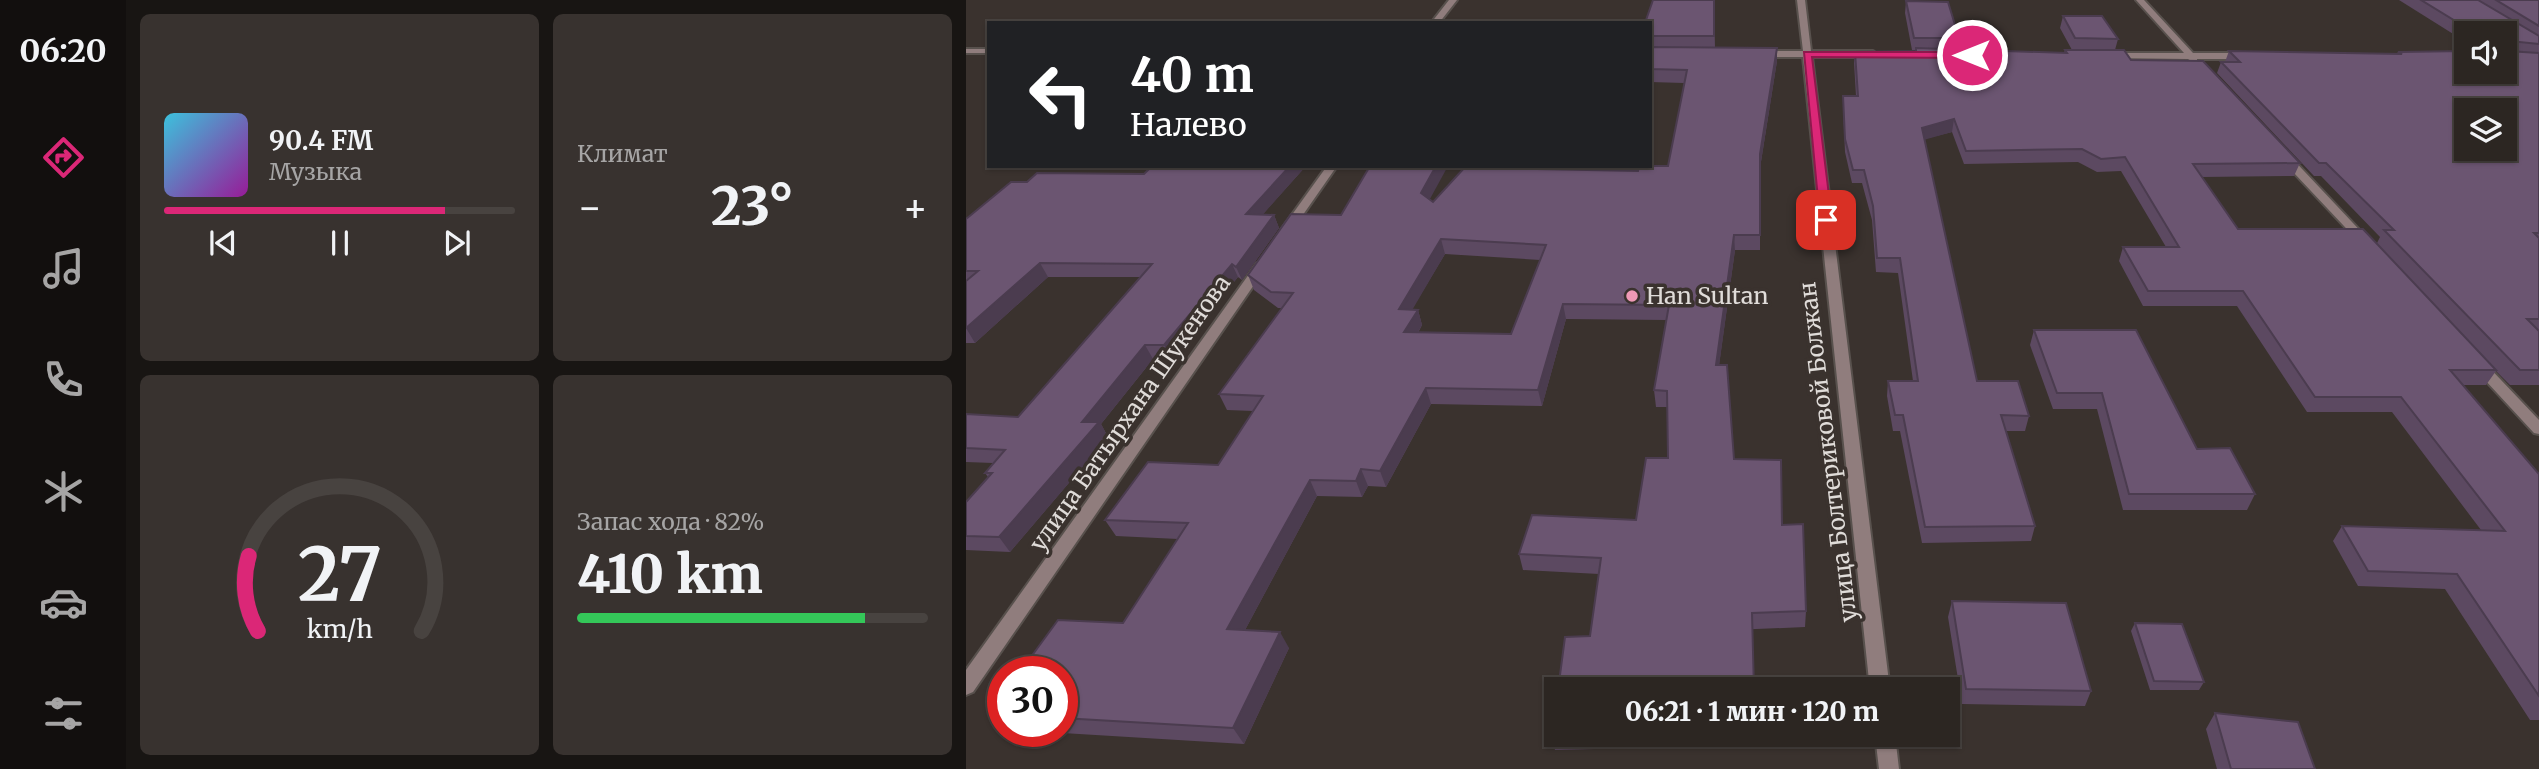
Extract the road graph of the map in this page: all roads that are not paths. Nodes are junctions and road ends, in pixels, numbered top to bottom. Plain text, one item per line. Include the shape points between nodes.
1 (1453, 0) edge
2 (1801, 0) edge
3 (2140, 0) edge
4 (1437, 21) edge
5 (966, 51) edge
6 (987, 51) edge
7 (1755, 54) edge
8 (1807, 54) junction
9 (1889, 54) edge
10 (2095, 55) edge
11 (2191, 56) junction
12 (2260, 57) edge
13 (2200, 66) edge
14 (2276, 147) edge
15 (1331, 168) edge
16 (2370, 248) edge
17 (2473, 359) edge
18 (2539, 429) edge
19 (1879, 677) edge
20 (966, 686) edge
21 (1886, 747) edge
22 (1889, 769) edge

1 - 4 street
2 - 8 street, улица Болтериковой Болжан
3 - 11 street
5 - 6 street
7 - 8 street
8 - 9 street
8 - 19 street, улица Болтериковой Болжан
10 - 11 street
11 - 12 street
11 - 13 street
14 - 16 street
15 - 20 street, улица Батырхана Шукенова
17 - 18 street
21 - 22 street

